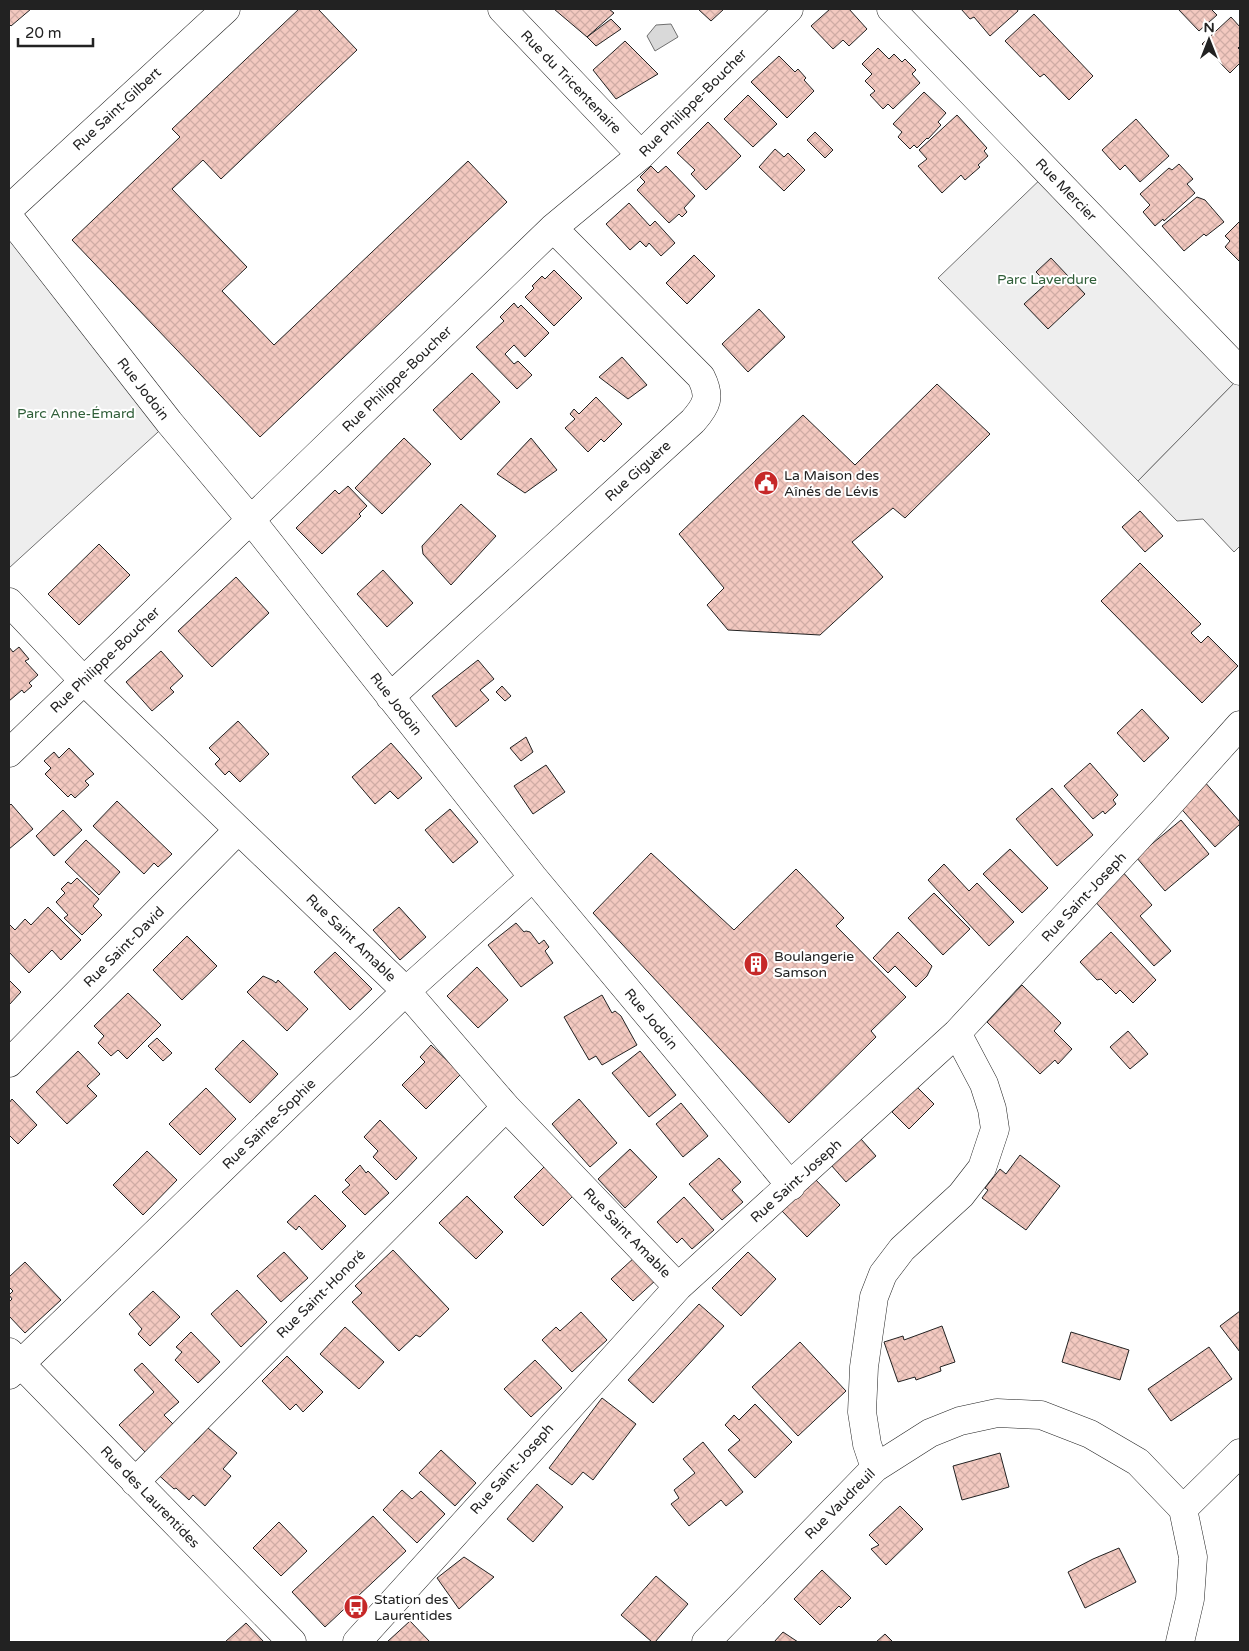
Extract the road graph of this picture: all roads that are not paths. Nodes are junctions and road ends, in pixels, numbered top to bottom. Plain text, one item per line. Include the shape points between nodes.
1 (226, 9) edge
2 (502, 9) edge
3 (789, 9) edge
4 (891, 9) edge
5 (641, 155) junction
6 (9, 209) edge
7 (9, 217) edge
8 (553, 228) junction
9 (1240, 370) edge
10 (251, 520) junction
11 (9, 602) edge
12 (83, 680) junction
13 (390, 697) junction
14 (1240, 725) edge
15 (9, 753) edge
16 (238, 830) junction
17 (533, 877) junction
18 (406, 991) junction
19 (957, 1034) junction
20 (9, 1063) edge
21 (506, 1106) junction
22 (791, 1186) junction
23 (678, 1287) junction
24 (13, 1364) edge
25 (1240, 1453) edge
26 (875, 1468) junction
27 (135, 1482) junction
28 (1182, 1509) junction
29 (292, 1642) edge
30 (357, 1642) edge
31 (706, 1642) edge
32 (1180, 1642) edge

1 - 6 street, Rue Saint-Gilbert
2 - 5 street, Rue du Tricentenaire
3 - 5 street, Rue Philippe-Boucher
4 - 9 street, Rue Mercier
5 - 8 street, Rue Philippe-Boucher
7 - 10 street, Rue Jodoin via 169,422
8 - 10 street, Rue Philippe-Boucher
8 - 13 street, Rue Giguère via 701,377 707,389 706,406
10 - 12 street, Rue Philippe-Boucher
10 - 13 street, Rue Jodoin
11 - 12 street, Rue Saint Amable
12 - 15 street, Rue Philippe-Boucher
12 - 16 street, Rue Saint Amable
13 - 17 street, Rue Jodoin
14 - 19 street, Rue Saint-Joseph
16 - 18 street, Rue Saint Amable
16 - 20 street, Rue Saint-David
17 - 18 street, Rue Sainte-Sophie
17 - 22 street, Rue Jodoin
18 - 21 street, Rue Saint Amable
18 - 24 street, Rue Sainte-Sophie
19 - 22 street, Rue Saint-Joseph
19 - 26 street via 984,1084 995,1130 982,1168 961,1195 902,1249 883,1274 874,1297 864,1367 862,1412
21 - 23 street, Rue Saint Amable
21 - 27 street, Rue Saint-Honoré
22 - 23 street, Rue Saint-Joseph
23 - 30 street, Rue Saint-Joseph
24 - 27 street, Rue des Laurentides
25 - 28 street
26 - 28 street, Rue Vaudreuil via 930,1433 960,1421 997,1413 1041,1414 1090,1434 1138,1462
26 - 31 street, Rue Vaudreuil
27 - 29 street, Rue des Laurentides
28 - 32 street via 1193,1557 1190,1599

